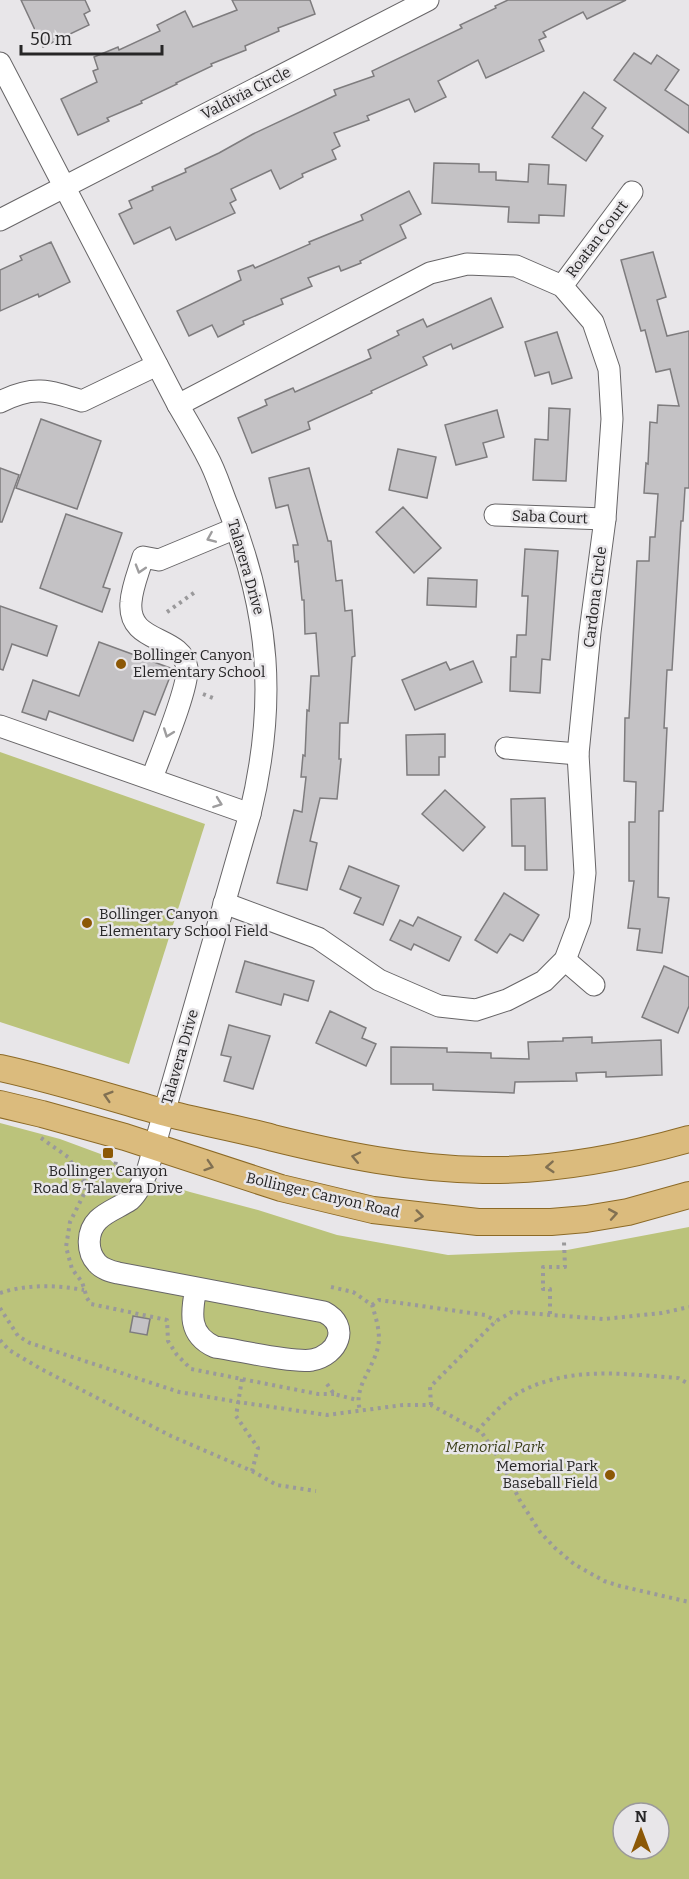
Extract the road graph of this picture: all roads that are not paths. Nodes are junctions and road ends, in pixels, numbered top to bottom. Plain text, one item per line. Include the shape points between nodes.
1 (428, 0) edge
2 (0, 63) edge
3 (64, 187) junction
4 (632, 192) dead end
5 (0, 220) edge
6 (562, 286) junction
7 (157, 365) junction
8 (0, 402) edge
9 (178, 405) junction
10 (495, 515) dead end
11 (605, 519) junction
12 (236, 528) junction
13 (0, 726) edge
14 (506, 748) dead end
15 (578, 754) junction
16 (152, 778) junction
17 (250, 814) junction
18 (224, 903) junction
19 (565, 960) junction
20 (594, 985) dead end
21 (0, 1068) edge
22 (0, 1104) edge
23 (164, 1112) junction
24 (689, 1139) edge
25 (154, 1148) junction
26 (689, 1195) edge
27 (196, 1288) junction

1 - 3 street, Valdivia Circle
2 - 3 street, Talavera Drive
3 - 5 street, Valdivia Circle
3 - 7 street, Talavera Drive
4 - 6 street, Roatan Court
6 - 9 street, Cardona Circle via 516,266 467,264 430,273
6 - 11 street, Cardona Circle via 593,322 609,369 612,418
7 - 8 street via 82,401 47,390 18,393
7 - 9 street, Talavera Drive
9 - 12 street, Talavera Drive via 209,458
10 - 11 street, Saba Court
11 - 15 street, Cardona Circle
12 -> 16 street via 159,560 143,557 131,600 134,617 143,633 178,650 187,670
12 - 17 street, Talavera Drive via 260,612 266,663 266,713 259,777
13 - 16 street
14 - 15 street
15 - 19 street, Cardona Circle via 585,873 580,920
16 -> 17 street
17 - 18 street, Talavera Drive
18 - 19 street, Cardona Circle via 318,938 380,980 439,1006 476,1010 507,1000 544,981
18 - 23 street, Talavera Drive
19 - 20 street
23 -> 21 main road
22 - 25 main road, Bollinger Canyon Road
24 -> 23 main road via 640,1153 564,1166 434,1168 380,1162
23 - 25 street, Talavera Drive
25 -> 26 main road, Bollinger Canyon Road via 281,1188 373,1210 478,1222 586,1219
25 - 27 street, Talavera Drive via 137,1192 98,1220 92,1230 90,1250 105,1269
27 - 27 street via 324,1312 338,1326 336,1346 331,1353 312,1360 215,1347 204,1342 193,1320

